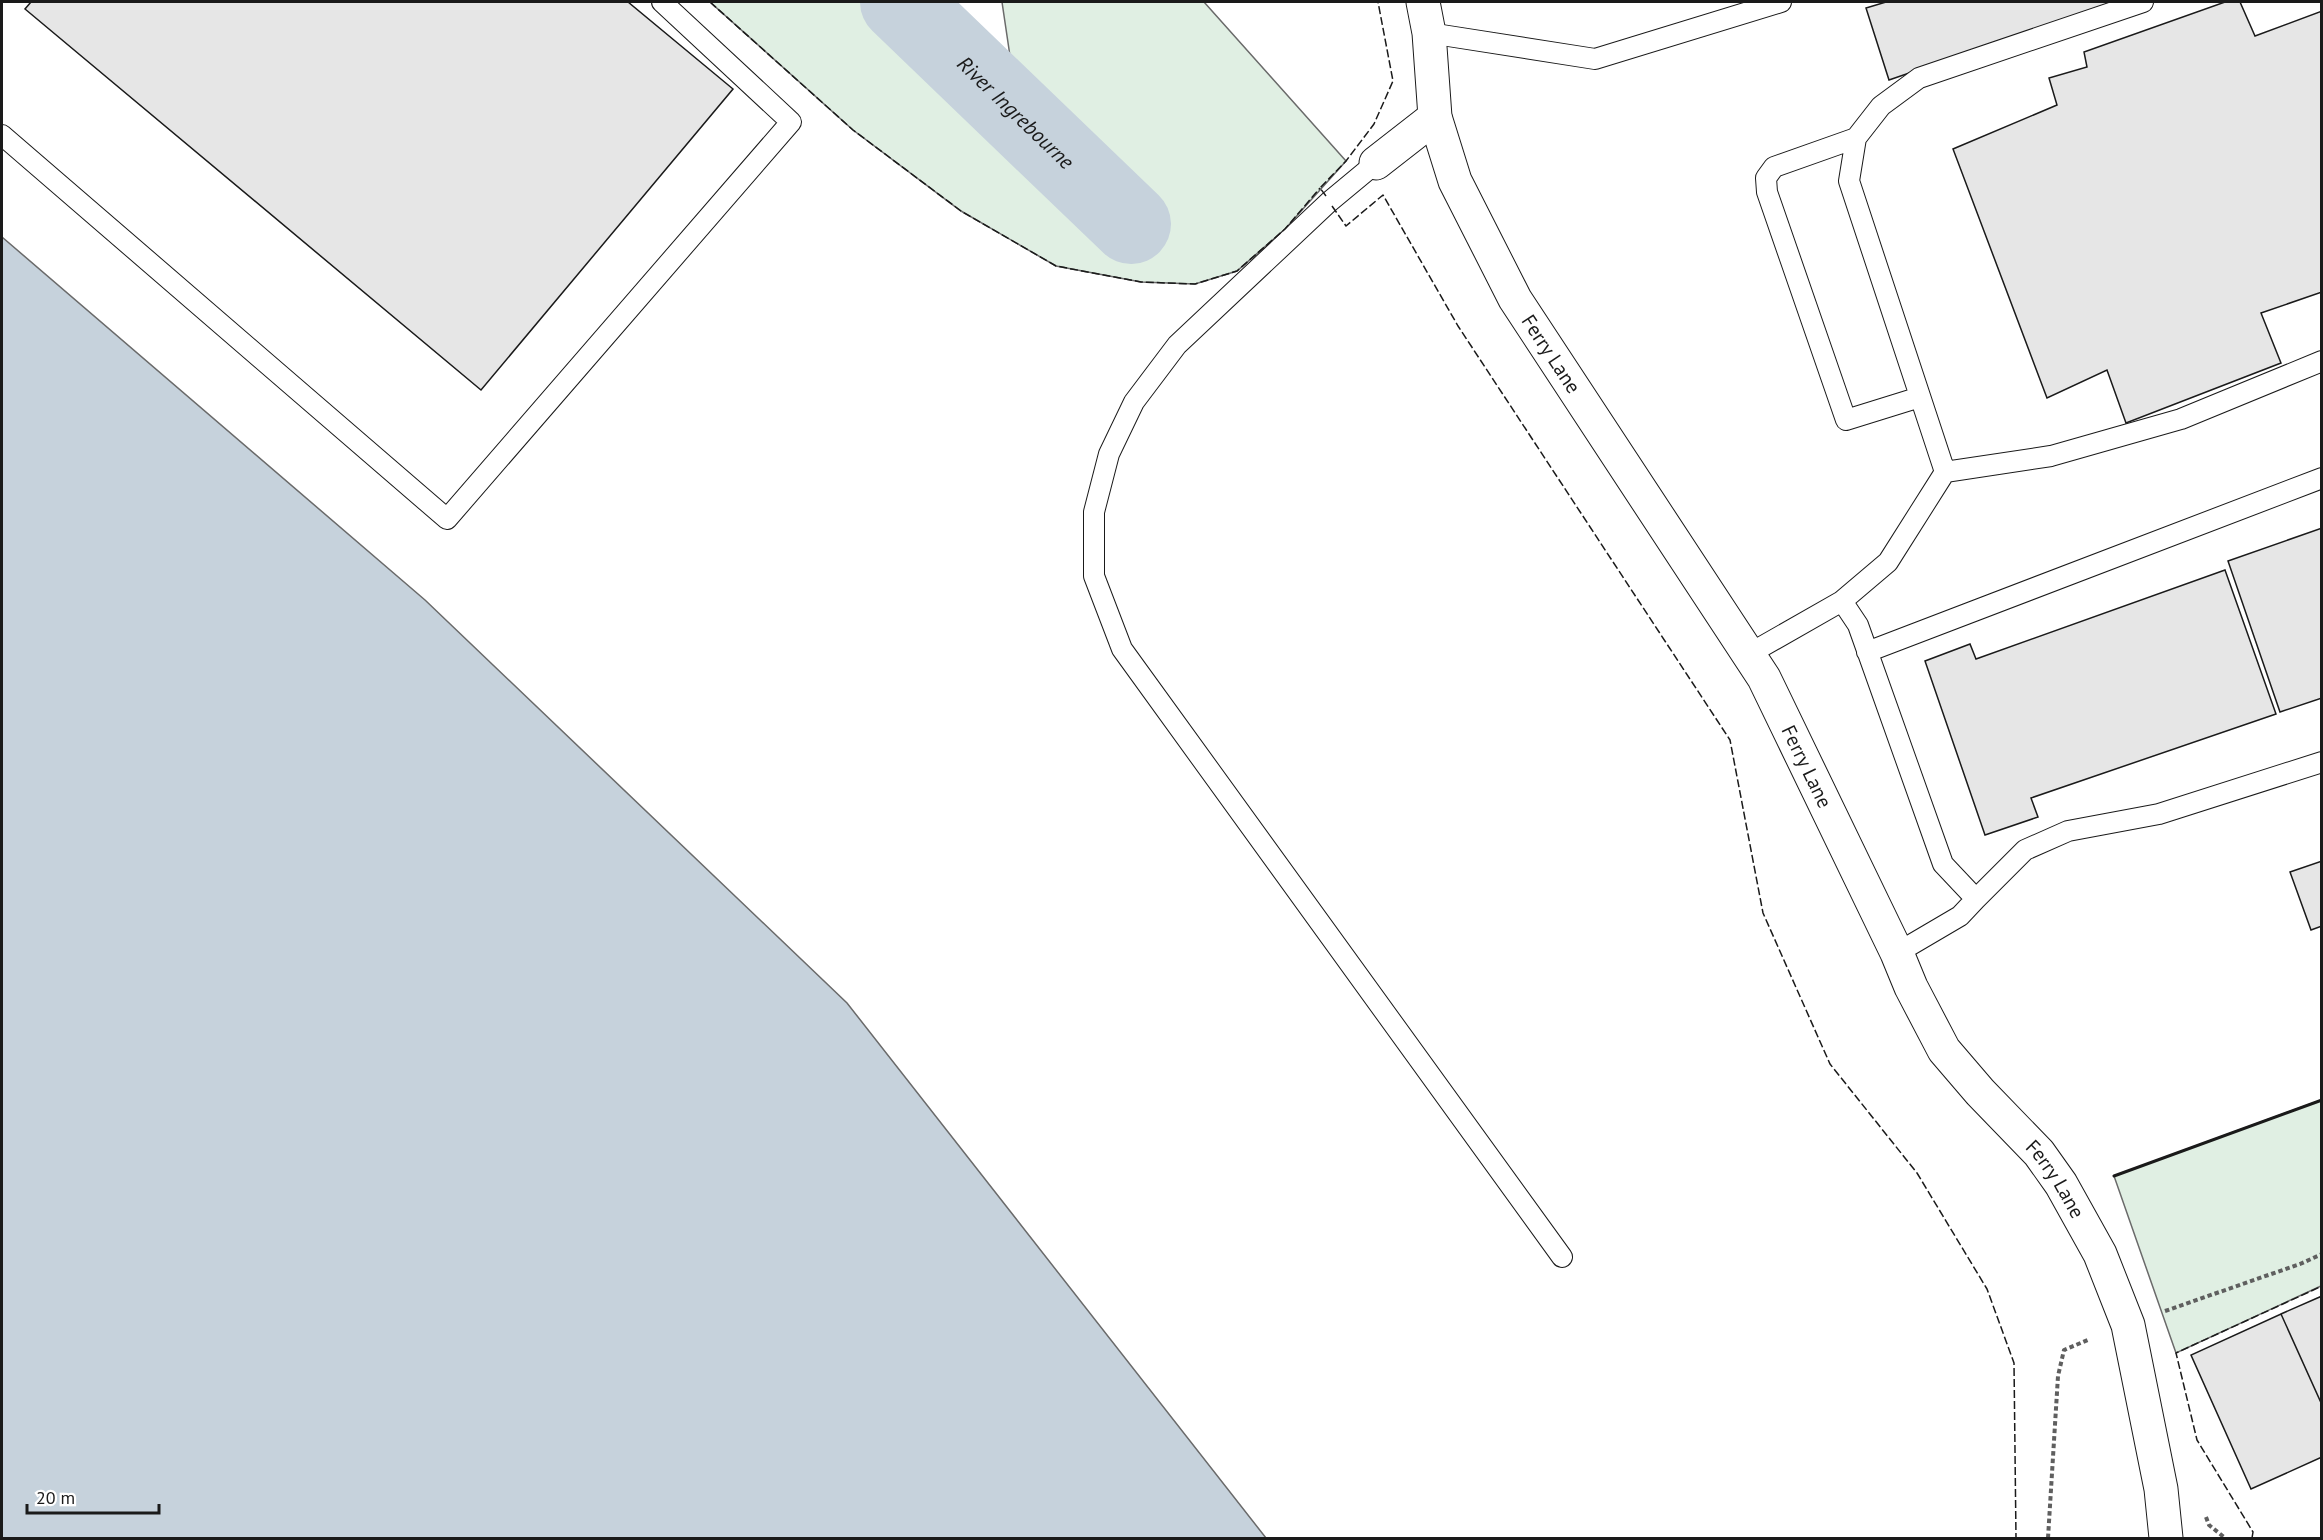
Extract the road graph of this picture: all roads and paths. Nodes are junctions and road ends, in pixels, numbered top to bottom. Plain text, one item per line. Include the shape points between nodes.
1 (662, 2) edge
2 (1781, 2) edge
3 (2144, 2) edge
4 (1426, 17) edge
5 (1435, 117) junction
6 (2, 135) edge
7 (1856, 138) junction
8 (1376, 163) joint
9 (2322, 361) edge
10 (1920, 397) junction
11 (1945, 472) junction
12 (2322, 478) edge
13 (1842, 600) junction
14 (1867, 652) junction
15 (1749, 654) junction
16 (2322, 762) edge
17 (1976, 899) junction
18 (1897, 953) junction
19 (2322, 1254) edge
20 (1562, 1257) dead end
21 (2128, 1325) junction
22 (2095, 1338) dead end
23 (2048, 1539) edge
24 (2166, 1539) edge

1 - 6 lane via 791,122 447,519
2 - 4 lane via 1595,59
3 - 7 lane via 1918,78 1881,106
4 - 5 street, Ferry Lane
5 - 8 street
5 - 15 street, Ferry Lane via 1455,182 1515,299
7 - 10 lane via 1849,181
7 - 10 lane via 1774,167 1766,178 1767,192 1846,420
8 - 20 lane via 1177,345 1134,402 1109,454 1094,512 1095,576 1122,649
9 - 11 lane via 2181,419 2051,456
10 - 11 lane
11 - 13 lane via 1888,562
12 - 14 lane
13 - 14 lane
13 - 15 lane
14 - 17 lane via 1943,864
15 - 18 street, Ferry Lane
16 - 17 lane via 2159,814 2068,831 2025,850
17 - 18 lane via 1960,916
18 - 21 street, Ferry Lane via 1944,1050 2039,1153 2061,1184 2100,1254
19 - 21 path
21 - 24 street, Ferry Lane via 2161,1489
22 - 23 path via 2064,1350 2058,1376

